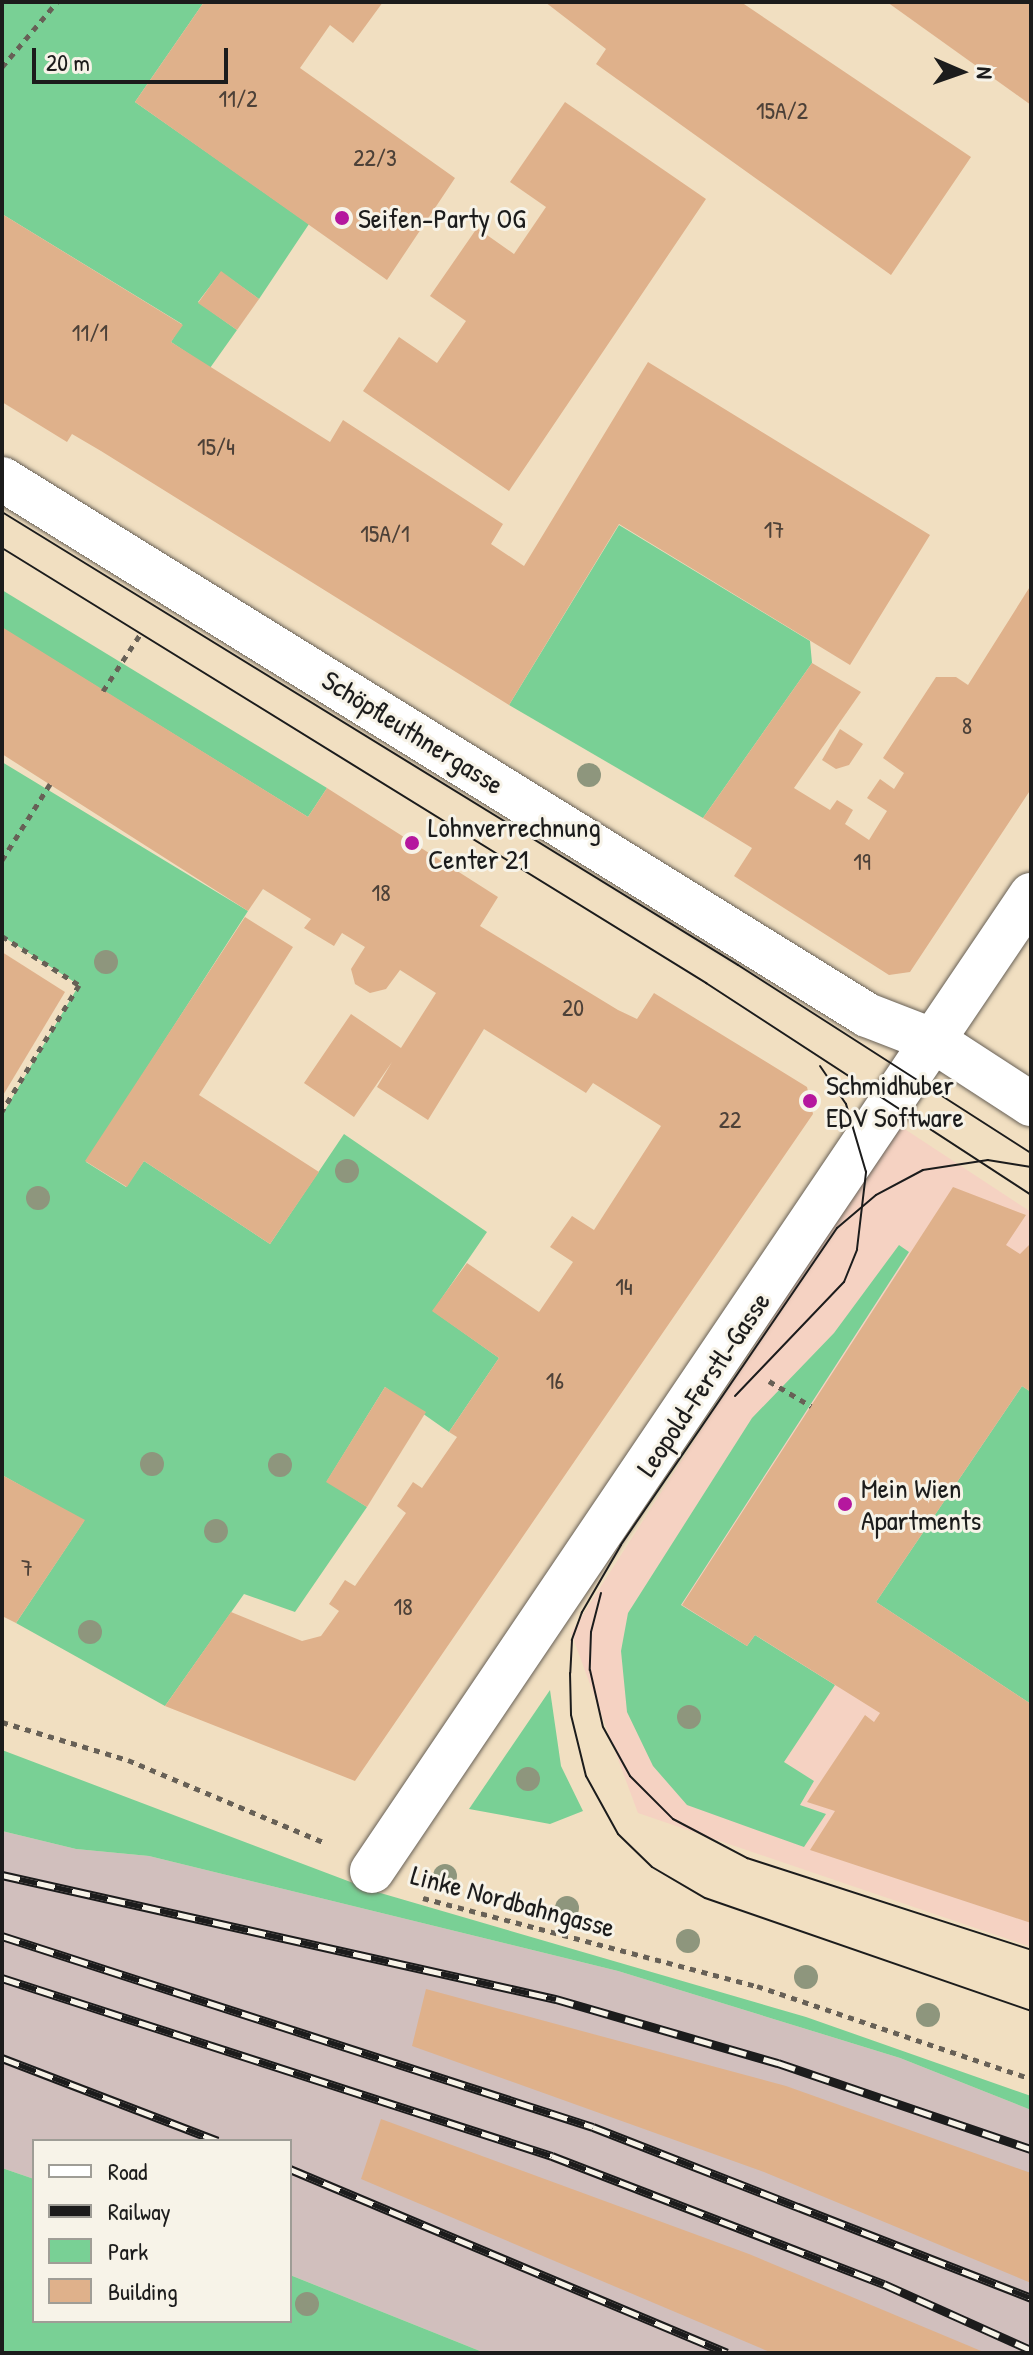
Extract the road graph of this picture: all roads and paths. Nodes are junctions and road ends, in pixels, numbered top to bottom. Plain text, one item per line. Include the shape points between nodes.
1 (57, 2) edge
2 (2, 67) edge
3 (2, 479) edge
4 (134, 644) dead end
5 (103, 691) dead end
6 (50, 784) dead end
7 (2, 860) edge
8 (1031, 895) edge
9 (2, 936) edge
10 (934, 1041) junction
11 (1031, 1104) edge
12 (2, 1111) edge
13 (2, 1722) edge
14 (372, 1871) junction
15 (1031, 2079) edge

1 - 2 path
3 - 10 street, Schöpfleuthnergasse via 867,1015
4 - 5 path
6 - 7 path
8 - 10 street, Leopold-Ferstl-Gasse
9 - 12 path via 79,985
10 - 11 street, Schöpfleuthnergasse
10 - 14 street, Leopold-Ferstl-Gasse
13 - 14 path, Linke Nordbahngasse via 128,1760 329,1844
14 - 15 path, Linke Nordbahngasse via 395,1891 757,1986

